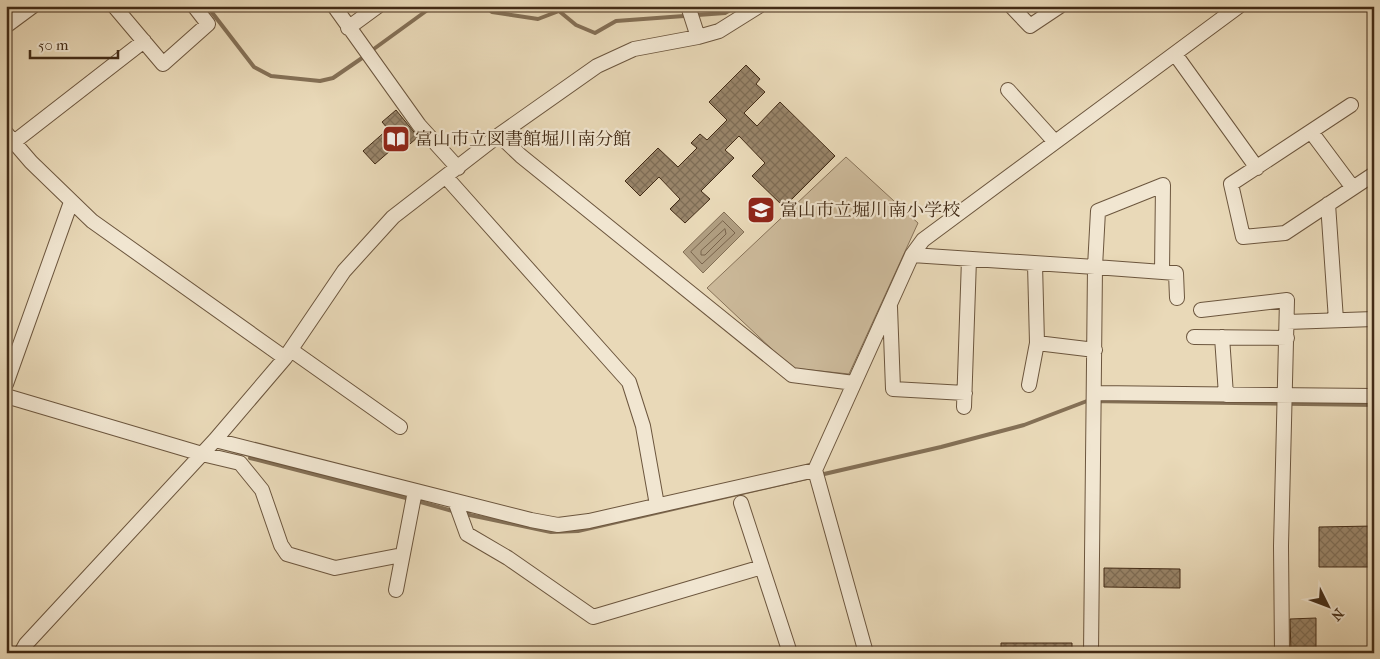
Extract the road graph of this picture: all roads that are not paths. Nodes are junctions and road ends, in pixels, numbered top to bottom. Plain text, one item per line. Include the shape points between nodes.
1 (33, 6) edge
2 (114, 6) edge
3 (194, 6) edge
4 (334, 6) edge
5 (378, 6) edge
6 (688, 6) edge
7 (759, 6) edge
8 (1011, 6) edge
9 (1060, 6) edge
10 (1240, 6) edge
11 (6, 26) edge
12 (348, 28) junction
13 (698, 37) junction
14 (144, 41) junction
15 (1175, 54) junction
16 (1008, 90) dead end
17 (1351, 105) dead end
18 (1312, 132) junction
19 (499, 135) junction
20 (10, 137) edge
21 (1055, 142) junction
22 (458, 168) junction
23 (1257, 168) junction
24 (1374, 174) edge
25 (446, 177) junction
26 (1353, 188) junction
27 (72, 202) junction
28 (1328, 204) junction
29 (912, 255) junction
30 (969, 259) junction
31 (1035, 264) junction
32 (1095, 267) junction
33 (1162, 272) junction
34 (1177, 298) dead end
35 (890, 303) junction
36 (1201, 310) dead end
37 (1374, 318) edge
38 (1336, 320) junction
39 (1287, 322) junction
40 (1194, 337) dead end
41 (1222, 337) junction
42 (1287, 338) junction
43 (1037, 343) junction
44 (1095, 350) junction
45 (288, 354) junction
46 (854, 383) junction
47 (6, 384) edge
48 (1029, 385) dead end
49 (965, 392) junction
50 (1095, 393) junction
51 (1226, 395) junction
52 (1286, 395) junction
53 (6, 396) edge
54 (1374, 396) edge
55 (964, 407) dead end
56 (400, 426) dead end
57 (215, 440) junction
58 (202, 454) junction
59 (815, 470) junction
60 (414, 491) junction
61 (455, 501) junction
62 (741, 503) dead end
63 (657, 505) junction
64 (402, 555) junction
65 (762, 568) junction
66 (396, 590) dead end
67 (21, 653) edge
68 (790, 653) edge
69 (866, 653) edge
70 (1092, 653) edge
71 (1282, 653) edge

1 - 11 street
2 - 14 street
3 - 14 street via 208,24 163,64
4 - 12 street
5 - 12 street
6 - 13 street
7 - 13 street via 719,31
8 - 9 street via 1030,26
10 - 15 street
12 - 22 street via 419,125
13 - 19 street via 634,49 597,66
14 - 20 street
15 - 21 street
15 - 23 street
16 - 21 street
17 - 18 street
18 - 23 street
18 - 26 street
19 - 22 street
19 - 46 street via 792,374
20 - 27 street
21 - 29 street via 923,240
22 - 25 street
23 - 28 street via 1231,184 1243,237 1285,233
24 - 26 street
25 - 45 street via 414,199 344,271
25 - 63 street via 629,382 643,426
26 - 28 street
27 - 45 street via 92,221
27 - 47 street
28 - 38 street
29 - 30 street
29 - 35 street
30 - 31 street
30 - 49 street
31 - 32 street
31 - 43 street
32 - 33 street
32 - 33 street via 1098,211 1164,185
32 - 44 street
33 - 34 street via 1176,272
35 - 46 street
35 - 49 street via 893,389
36 - 39 street via 1287,300
37 - 38 street
38 - 39 street
39 - 42 street
40 - 41 street
41 - 42 street
41 - 51 street
42 - 52 street
43 - 44 street
43 - 48 street
44 - 50 street
45 - 56 street
45 - 57 street
46 - 59 street
49 - 55 street
50 - 51 street
50 - 70 street
51 - 52 street
52 - 54 street
52 - 71 street via 1281,546
53 - 58 street
57 - 58 street
57 - 60 street
58 - 64 street via 240,463 262,490 287,554 335,568
58 - 67 street
59 - 63 street
59 - 69 street
60 - 61 street
60 - 64 street
61 - 63 street via 558,525
61 - 65 street via 467,534 508,558 593,617
62 - 65 street
64 - 66 street
65 - 68 street

